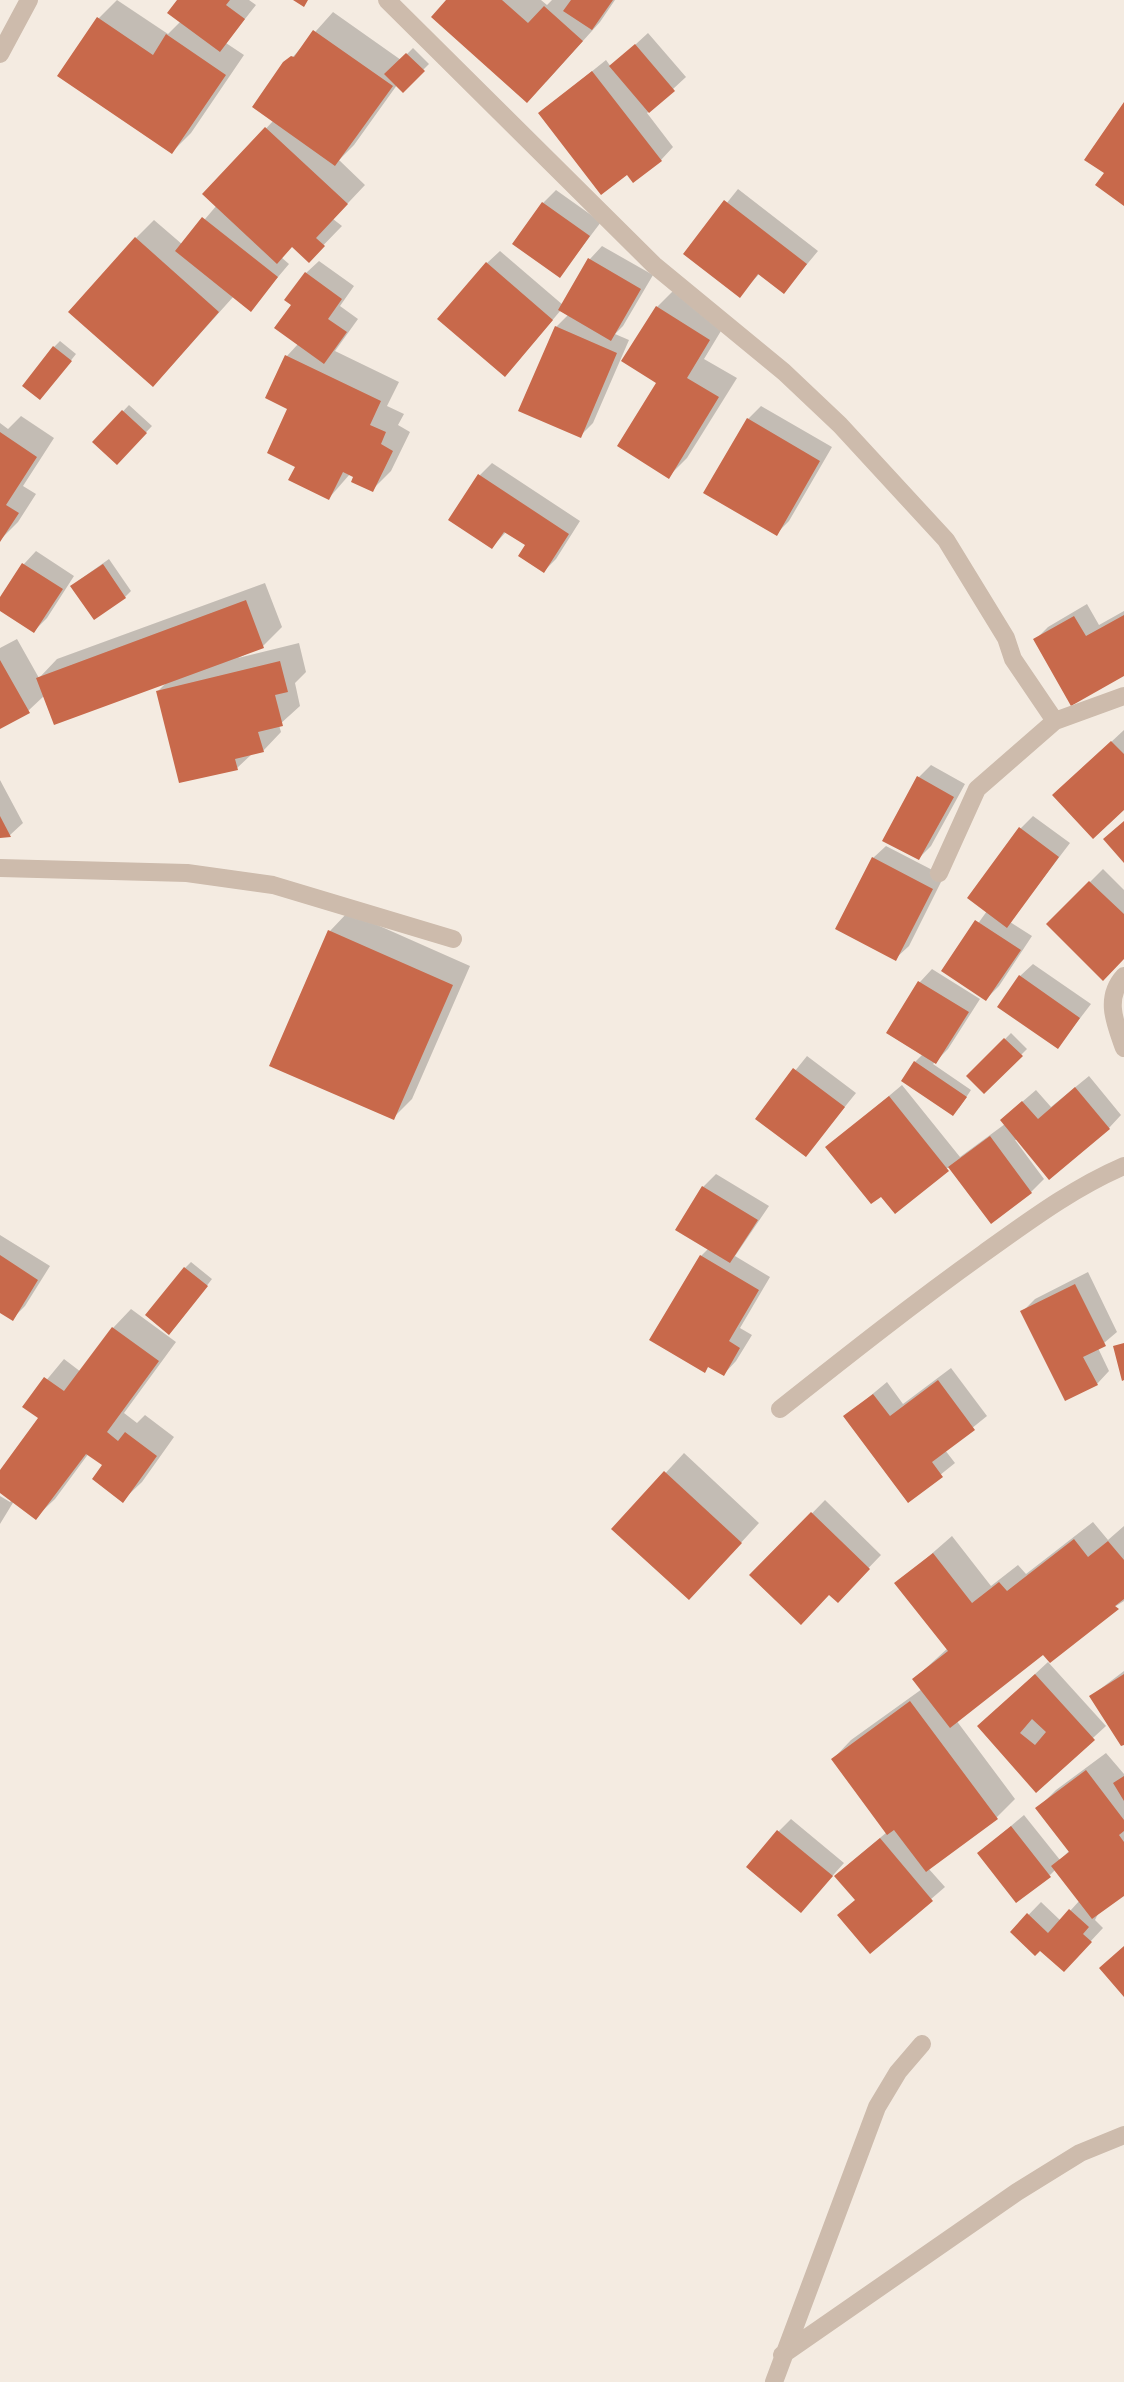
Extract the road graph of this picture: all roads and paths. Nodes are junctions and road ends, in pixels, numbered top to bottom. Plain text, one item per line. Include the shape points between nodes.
1 (29, 0) edge
2 (387, 0) edge
3 (0, 54) edge
4 (1124, 696) edge
5 (1055, 721) junction
6 (0, 868) edge
7 (939, 873) dead end
8 (453, 939) dead end
9 (1124, 976) edge
10 (1124, 1048) edge
11 (1124, 1166) edge
12 (780, 1409) dead end
13 (922, 2044) dead end
14 (1124, 2134) edge
15 (782, 2355) junction
16 (774, 2382) edge

1 - 3 street
2 - 5 street via 654,265 784,372 848,434 946,540 1006,638 1013,659
4 - 5 street
5 - 7 street via 977,789
6 - 8 street via 187,873 273,885
9 - 10 street via 1112,999 1112,1017
11 - 12 street via 1048,1207 908,1308
13 - 15 street via 877,2107
14 - 15 street via 1080,2153 1017,2192
15 - 16 street

